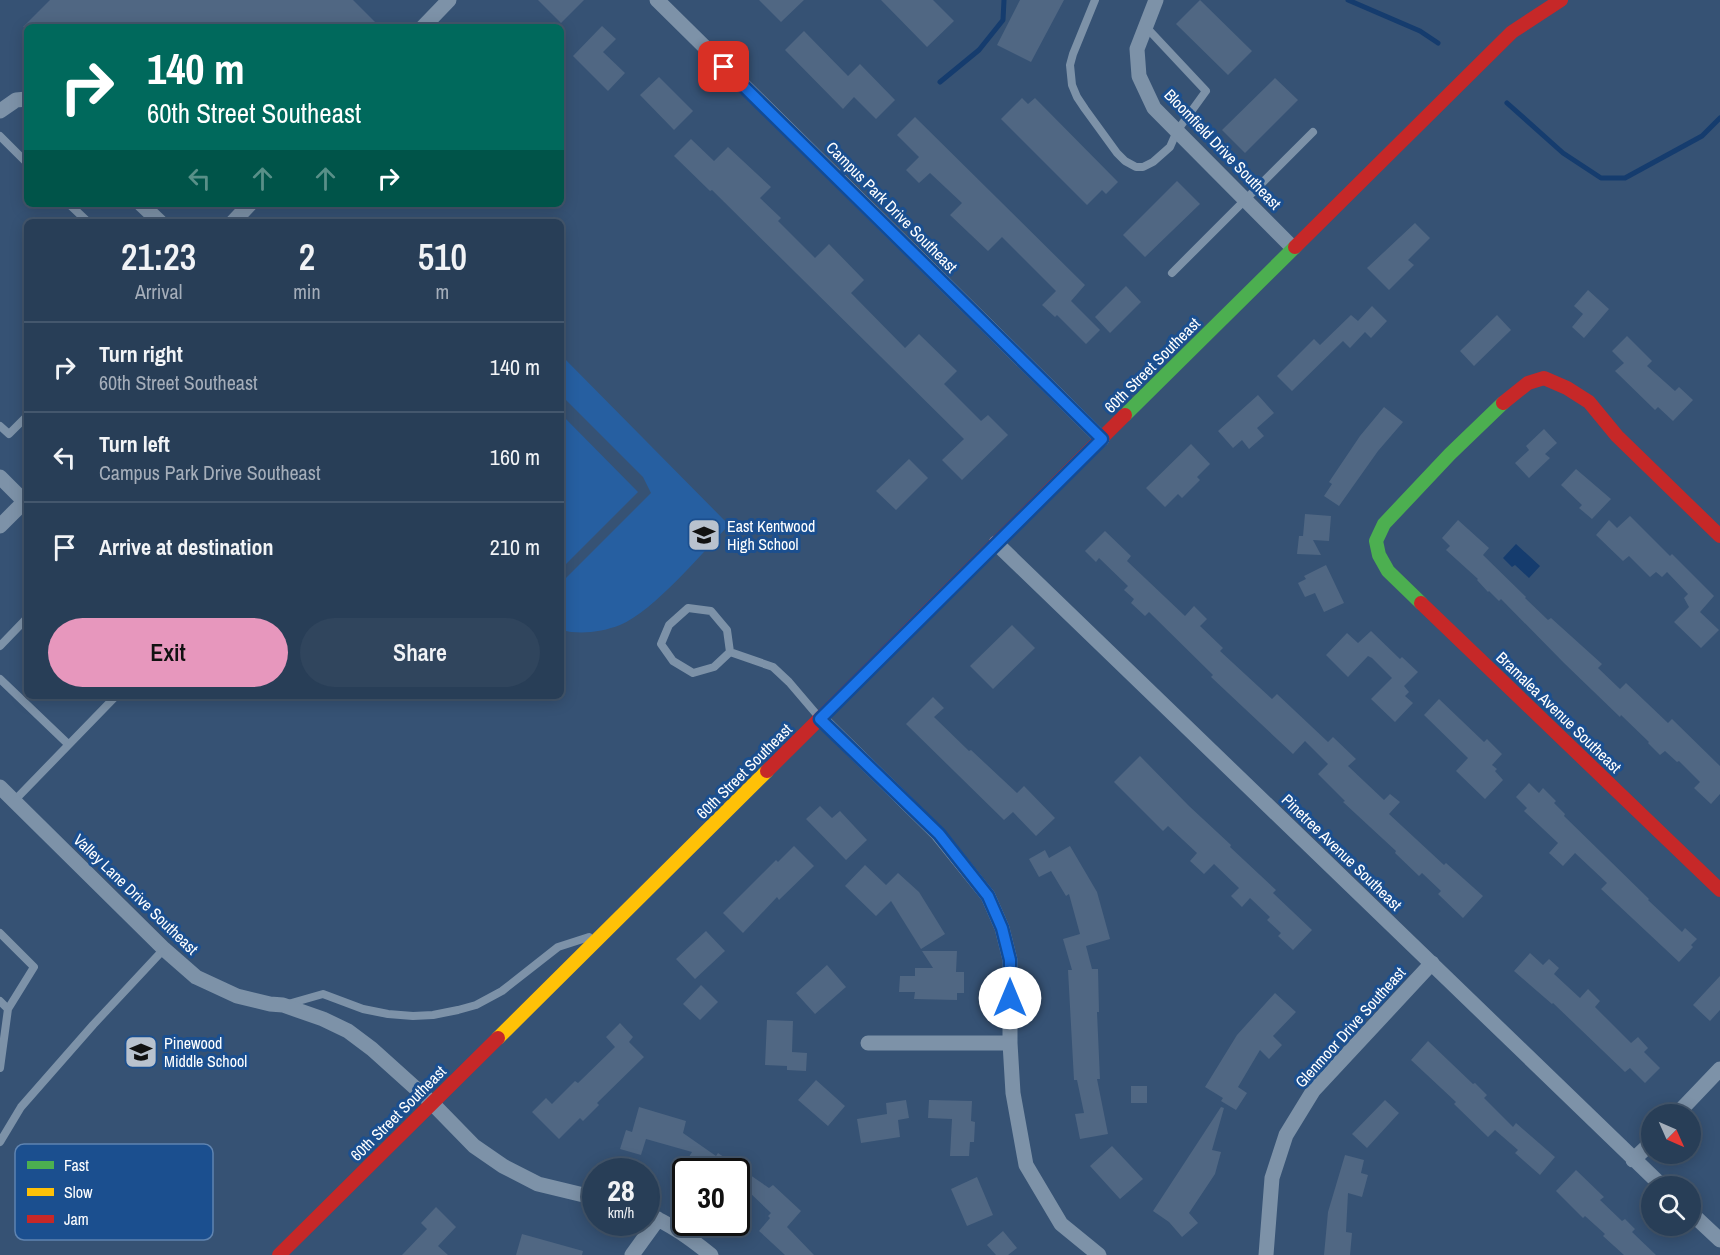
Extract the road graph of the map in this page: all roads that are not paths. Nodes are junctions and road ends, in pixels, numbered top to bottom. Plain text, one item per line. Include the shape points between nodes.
1 (449, 0) edge
2 (657, 0) edge
3 (1095, 0) edge
4 (1156, 0) edge
5 (1534, 0) edge
6 (1561, 0) edge
7 (426, 24) edge
8 (1146, 27) junction
9 (1512, 32) junction
10 (24, 99) edge
11 (0, 111) edge
12 (1176, 131) junction
13 (1313, 132) dead end
14 (0, 136) edge
15 (24, 160) edge
16 (1244, 199) junction
17 (72, 207) edge
18 (144, 207) edge
19 (247, 207) edge
20 (85, 219) edge
21 (157, 219) edge
22 (236, 219) edge
23 (1293, 248) junction
24 (1172, 273) dead end
25 (24, 419) edge
26 (0, 426) edge
27 (1102, 439) junction
28 (0, 477) edge
29 (24, 499) edge
30 (24, 503) edge
31 (0, 526) edge
32 (1720, 536) edge
33 (996, 543) junction
34 (24, 621) edge
35 (0, 646) edge
36 (730, 652) junction
37 (0, 679) edge
38 (113, 699) edge
39 (820, 719) junction
40 (68, 744) junction
41 (0, 787) edge
42 (14, 801) junction
43 (1720, 890) edge
44 (604, 932) junction
45 (0, 933) edge
46 (164, 949) junction
47 (1432, 963) junction
48 (0, 1001) edge
49 (283, 1005) junction
50 (8, 1009) junction
51 (868, 1043) dead end
52 (1010, 1043) junction
53 (0, 1068) edge
54 (1720, 1070) edge
55 (432, 1103) junction
56 (1687, 1104) edge
57 (0, 1142) edge
58 (1641, 1153) edge
59 (1634, 1160) junction
60 (1651, 1176) edge
61 (582, 1195) edge
62 (660, 1221) edge
63 (1701, 1222) edge
64 (642, 1236) edge
65 (1720, 1240) edge
66 (279, 1255) edge
67 (632, 1255) edge
68 (711, 1255) edge
69 (1100, 1255) edge
70 (1266, 1255) edge

1 - 7 street
2 - 27 street, Campus Park Drive Southeast
3 - 12 lane via 1070,65 1077,98 1116,153 1136,167 1153,162 1170,147
4 - 8 street, Bloomfield Drive Southeast
5 - 9 main road, 60th Street Southeast
6 - 9 main road, 60th Street Southeast
8 - 12 street, Bloomfield Drive Southeast via 1137,49 1139,76 1154,108
8 - 12 lane via 1206,91
9 - 23 main road, 60th Street Southeast
10 - 11 street
12 - 16 street, Bloomfield Drive Southeast
13 - 16 lane
14 - 15 lane
16 - 23 street, Bloomfield Drive Southeast
16 - 24 lane
17 - 20 lane
18 - 21 street
19 - 22 street
23 - 27 main road, 60th Street Southeast
25 - 26 lane via 9,434
27 - 33 main road, 60th Street Southeast
28 - 29 street
30 - 31 street
32 - 43 main road, Bramalea Avenue Southeast via 1617,436 1589,402 1544,378 1528,383 1498,407 1383,524 1376,541 1388,571
33 - 39 main road, 60th Street Southeast
33 - 47 street, Pinetree Avenue Southeast
34 - 35 lane
36 - 36 lane via 714,667 693,672 673,661 661,644 669,625 688,608 711,611 727,630
36 - 39 lane via 773,667
37 - 40 lane
38 - 40 lane
39 - 44 main road, 60th Street Southeast
39 - 52 street via 939,834 988,896 1010,960
40 - 42 lane
41 - 42 street, Valley Lane Drive Southeast
42 - 46 street, Valley Lane Drive Southeast
44 - 49 lane via 558,947 502,991 458,1010 433,1015 388,1014 323,994
44 - 55 main road, 60th Street Southeast
45 - 50 lane via 34,967
46 - 49 street, Valley Lane Drive Southeast via 196,977 237,996
46 - 57 lane via 21,1107
47 - 59 street, Pinetree Avenue Southeast
47 - 70 street, Glenmoor Drive Southeast via 1313,1091 1286,1135 1272,1178
48 - 50 lane
49 - 55 street, Valley Lane Drive Southeast via 348,1031
50 - 53 lane
51 - 52 street
52 - 69 street via 1013,1093 1026,1165 1061,1224
54 - 56 street
55 - 61 street, Valley Lane Drive Southeast via 474,1146 502,1166 538,1184
55 - 66 main road, 60th Street Southeast
58 - 59 street
59 - 60 street, Pinetree Avenue Southeast
62 - 68 street
63 - 65 street
64 - 67 street

